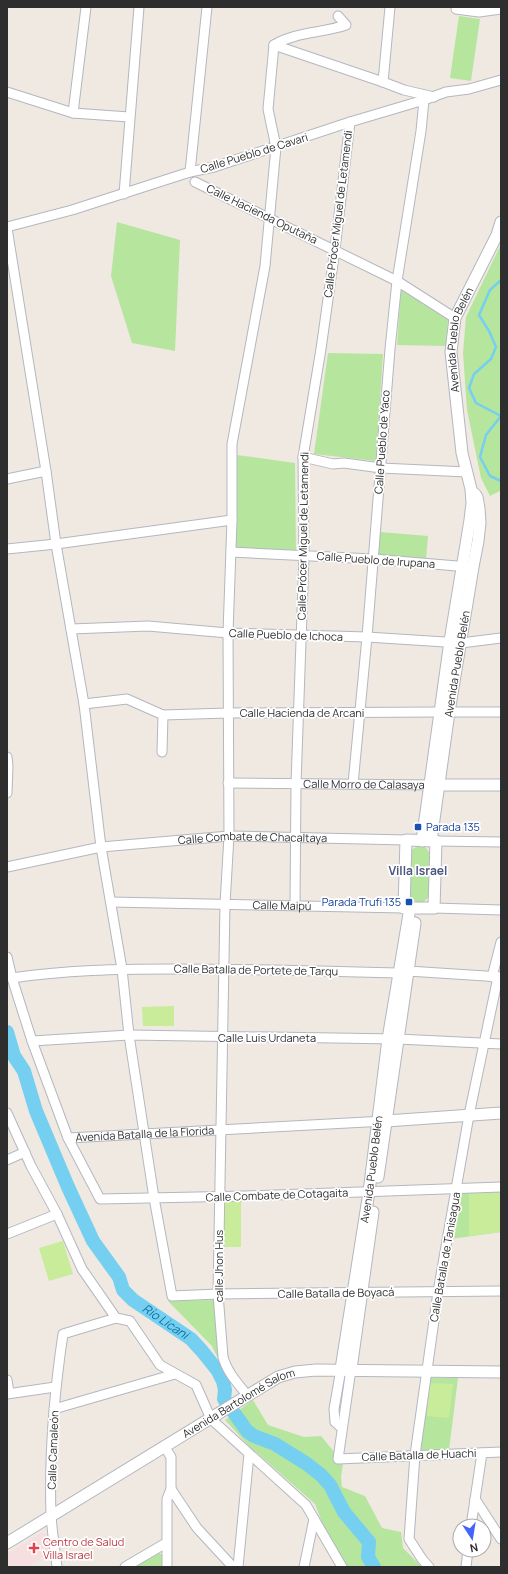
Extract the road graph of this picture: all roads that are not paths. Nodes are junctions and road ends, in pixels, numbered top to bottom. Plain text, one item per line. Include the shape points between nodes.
1 (86, 7) edge
2 (139, 7) edge
3 (207, 7) edge
4 (390, 7) edge
5 (501, 9) edge
6 (456, 10) dead end
7 (338, 16) dead end
8 (274, 45) junction
9 (501, 80) edge
10 (383, 82) junction
11 (7, 92) edge
12 (434, 97) junction
13 (424, 100) junction
14 (72, 113) junction
15 (129, 116) junction
16 (350, 122) junction
17 (276, 146) junction
18 (190, 172) junction
19 (195, 182) dead end
20 (124, 194) junction
21 (270, 219) junction
22 (501, 222) edge
23 (7, 228) edge
24 (9, 246) edge
25 (335, 249) junction
26 (397, 281) junction
27 (455, 318) junction
28 (303, 457) junction
29 (381, 468) junction
30 (46, 471) junction
31 (466, 472) junction
32 (7, 479) edge
33 (232, 520) junction
34 (56, 544) junction
35 (7, 549) edge
36 (231, 552) junction
37 (304, 556) junction
38 (373, 559) junction
39 (467, 567) junction
40 (71, 629) junction
41 (228, 633) junction
42 (301, 635) junction
43 (367, 637) junction
44 (501, 638) edge
45 (455, 642) junction
46 (84, 704) junction
47 (298, 712) junction
48 (359, 712) junction
49 (445, 712) junction
50 (501, 712) edge
51 (228, 713) junction
52 (163, 715) junction
53 (162, 752) dead end
54 (7, 757) edge
55 (228, 783) junction
56 (296, 784) junction
57 (353, 784) junction
58 (435, 785) junction
59 (501, 785) edge
60 (7, 794) edge
61 (229, 836) junction
62 (296, 838) junction
63 (406, 840) junction
64 (429, 841) junction
65 (501, 842) edge
66 (101, 847) junction
67 (7, 867) edge
68 (111, 902) junction
69 (224, 904) junction
70 (295, 905) junction
71 (410, 908) junction
72 (434, 908) junction
73 (501, 910) edge
74 (501, 942) edge
75 (7, 957) edge
76 (122, 969) junction
77 (224, 969) junction
78 (403, 972) junction
79 (497, 977) edge
80 (12, 978) junction
81 (129, 1036) junction
82 (222, 1038) junction
83 (393, 1039) junction
84 (32, 1041) junction
85 (485, 1044) junction
86 (501, 1044) edge
87 (7, 1113) edge
88 (501, 1113) edge
89 (469, 1115) junction
90 (382, 1121) junction
91 (221, 1129) junction
92 (146, 1133) junction
93 (68, 1138) junction
94 (25, 1152) junction
95 (7, 1160) edge
96 (501, 1187) edge
97 (456, 1189) junction
98 (372, 1192) junction
99 (220, 1196) junction
100 (154, 1198) junction
101 (57, 1214) junction
102 (7, 1234) edge
103 (501, 1291) edge
104 (438, 1292) junction
105 (357, 1293) junction
106 (218, 1294) junction
107 (116, 1318) junction
108 (346, 1369) junction
109 (427, 1371) junction
110 (501, 1372) edge
111 (175, 1374) junction
112 (7, 1380) edge
113 (55, 1387) junction
114 (8, 1393) edge
115 (248, 1396) junction
116 (54, 1409) junction
117 (210, 1419) junction
118 (164, 1446) junction
119 (501, 1452) edge
120 (482, 1453) junction
121 (249, 1454) junction
122 (415, 1455) junction
123 (338, 1459) joint
124 (171, 1489) junction
125 (475, 1499) junction
126 (51, 1516) junction
127 (472, 1518) edge
128 (314, 1519) junction
129 (501, 1539) edge
130 (7, 1543) edge
131 (166, 1544) junction
132 (56, 1567) edge
133 (125, 1567) edge
134 (167, 1567) edge
135 (233, 1567) edge
136 (238, 1567) edge
137 (304, 1567) edge
138 (342, 1567) edge
139 (429, 1567) edge

1 - 14 street
2 - 15 street
3 - 18 street
4 - 10 street
5 - 6 street via 479,12
7 - 8 street via 346,25 283,39
8 - 10 street
8 - 17 street, calle Jhon Hus via 268,109
9 - 12 street, Calle Pueblo de Cavari
10 - 12 street
11 - 14 street
12 - 13 street, Calle Pueblo de Cavari
13 - 16 street, Calle Pueblo de Cavari
13 - 26 street, Calle Pueblo de Yaco
14 - 15 street
15 - 20 street
16 - 17 street, Calle Pueblo de Cavari
16 - 25 street, Calle Prócer Miguel de Letamendi
17 - 18 street, Calle Pueblo de Cavari via 214,167
17 - 21 street, calle Jhon Hus
18 - 20 street, Calle Pueblo de Cavari
19 - 21 street, Calle Hacienda Oputaña
20 - 23 street, Calle Pueblo de Cavari
21 - 25 street, Calle Hacienda Oputaña
21 - 33 street, calle Jhon Hus via 265,266 232,444
22 - 27 street, Avenida Pueblo Belén
23 - 24 street
24 - 30 street
25 - 26 street, Calle Hacienda Oputaña
25 - 28 street, Calle Prócer Miguel de Letamendi
26 - 27 street, Calle Hacienda Oputaña
26 - 29 street, Calle Pueblo de Yaco
27 - 31 street, Avenida Pueblo Belén via 451,352
28 - 29 street via 333,464
28 - 37 street, Calle Prócer Miguel de Letamendi
29 - 31 street
29 - 38 street, Calle Pueblo de Yaco
30 - 32 street
30 - 34 street
31 - 39 street, Avenida Pueblo Belén via 472,503
33 - 34 street
33 - 36 street, calle Jhon Hus
34 - 35 street
34 - 40 street
36 - 37 street, Calle Pueblo de Irupana
36 - 41 street, calle Jhon Hus
37 - 38 street, Calle Pueblo de Irupana
37 - 42 street, Calle Prócer Miguel de Letamendi
38 - 39 street, Calle Pueblo de Irupana
38 - 43 street, Calle Pueblo de Yaco
39 - 45 street, Avenida Pueblo Belén
40 - 41 street, Calle Pueblo de Ichoca via 148,626
40 - 46 street
41 - 42 street, Calle Pueblo de Ichoca
41 - 51 street, calle Jhon Hus
42 - 43 street, Calle Pueblo de Ichoca
42 - 47 street, Calle Prócer Miguel de Letamendi
43 - 45 street, Calle Pueblo de Ichoca
43 - 48 street, Calle Pueblo de Yaco
44 - 45 street, Calle Pueblo de Ichoca
45 - 49 street, Avenida Pueblo Belén
46 - 52 street, Calle Hacienda de Arcani via 127,699
46 - 66 street
47 - 48 street, Calle Hacienda de Arcani
47 - 51 street, Calle Hacienda de Arcani
47 - 56 street, Calle Prócer Miguel de Letamendi
48 - 49 street, Calle Hacienda de Arcani
48 - 57 street, Calle Pueblo de Yaco
49 - 50 street, Calle Hacienda de Arcani
49 - 58 street, Avenida Pueblo Belén
51 - 52 street, Calle Hacienda de Arcani
51 - 55 street, calle Jhon Hus
52 - 53 street
54 - 60 street
55 - 56 street, Calle Morro de Calasaya
55 - 61 street, calle Jhon Hus
56 - 57 street, Calle Morro de Calasaya
56 - 62 street, Calle Prócer Miguel de Letamendi
57 - 58 street, Calle Morro de Calasaya
58 - 59 street, Calle Morro de Calasaya
58 - 64 street, Avenida Pueblo Belén
61 - 62 street, Calle Combate de Chacaltaya
61 - 66 street, Calle Combate de Chacaltaya
61 - 69 street, calle Jhon Hus
62 - 63 street, Calle Combate de Chacaltaya
62 - 70 street, Calle Prócer Miguel de Letamendi
63 - 64 street, Calle Combate de Chacaltaya
63 - 71 street, Avenida Pueblo Belén
64 - 65 street, Calle Combate de Chacaltaya
64 - 72 street, Avenida Pueblo Belén
66 - 67 street, Calle Combate de Chacaltaya
66 - 68 street
68 - 69 street, Calle Maipú
68 - 76 street
69 - 70 street, Calle Maipú
69 - 77 street, calle Jhon Hus
70 - 71 street, Calle Maipú
71 - 72 street, Calle Maipú
71 - 78 street, Avenida Pueblo Belén
72 - 73 street, Calle Maipú
74 - 79 street, Calle Batalla de Tanisagua
75 - 80 street
76 - 77 street, Calle Batalla de Portete de Tarqu
76 - 80 street, Calle Batalla de Portete de Tarqu via 68,971
76 - 81 street
77 - 78 street, Calle Batalla de Portete de Tarqu
77 - 82 street, calle Jhon Hus
78 - 79 street, Calle Batalla de Portete de Tarqu
78 - 83 street, Avenida Pueblo Belén
79 - 85 street, Calle Batalla de Tanisagua
80 - 84 street
81 - 82 street, Calle Luis Urdaneta
81 - 84 street, Calle Luis Urdaneta
81 - 92 street
82 - 83 street, Calle Luis Urdaneta
82 - 91 street, calle Jhon Hus
83 - 85 street, Calle Luis Urdaneta
83 - 90 street, Avenida Pueblo Belén
84 - 93 street
85 - 86 street, Calle Luis Urdaneta
85 - 89 street, Calle Batalla de Tanisagua
87 - 94 street
88 - 89 street
89 - 90 street
89 - 97 street, Calle Batalla de Tanisagua
90 - 91 street, Avenida Batalla de la Florida
90 - 98 street, Avenida Pueblo Belén
91 - 92 street, Avenida Batalla de la Florida
91 - 99 street, calle Jhon Hus
92 - 93 street, Avenida Batalla de la Florida
92 - 100 street
93 - 100 street, Calle Combate de Cotagaita via 100,1199
94 - 95 street
94 - 101 street
96 - 97 street, Calle Combate de Cotagaita
97 - 98 street, Calle Combate de Cotagaita
97 - 104 street, Calle Batalla de Tanisagua
98 - 99 street, Calle Combate de Cotagaita
98 - 105 street, Avenida Pueblo Belén
99 - 100 street, Calle Combate de Cotagaita
99 - 106 street, calle Jhon Hus
100 - 106 street, Calle Batalla de Boyacá via 172,1296
101 - 102 street
101 - 107 street via 82,1269
103 - 104 street, Calle Batalla de Boyacá
104 - 105 street, Calle Batalla de Boyacá
104 - 109 street, Calle Batalla de Tanisagua
105 - 106 street, Calle Batalla de Boyacá
105 - 108 street, Avenida Pueblo Belén
106 - 115 street, calle Jhon Hus via 225,1366
107 - 111 street via 130,1321 160,1365
107 - 113 street, Calle Camaleón via 63,1334
108 - 109 street, Avenida Bartolomé Salom
108 - 115 street, Avenida Bartolomé Salom via 309,1370 284,1375
108 - 123 street, Avenida Pueblo Belén via 334,1409 335,1422 342,1428
109 - 110 street, Avenida Bartolomé Salom
109 - 122 street, Calle Batalla de Tanisagua
111 - 116 street
111 - 117 street via 196,1385
112 - 114 street
113 - 114 street
113 - 116 street, Calle Camaleón
115 - 117 street, Avenida Bartolomé Salom
116 - 126 street, Calle Camaleón
117 - 118 street, Avenida Bartolomé Salom
117 - 121 street
118 - 124 street via 171,1458
118 - 126 street, Avenida Bartolomé Salom
119 - 120 street, Calle Batalla de Huachi
120 - 122 street, Calle Batalla de Huachi
120 - 125 street
121 - 128 street via 306,1505
121 - 136 street
122 - 123 street, Calle Batalla de Huachi
122 - 139 street, Calle Batalla de Tanisagua via 409,1539
124 - 131 street via 166,1500
124 - 135 street via 197,1528
125 - 127 street
125 - 129 street
126 - 130 street, Avenida Bartolomé Salom
126 - 132 street, Calle Camaleón
128 - 137 street
128 - 138 street
131 - 133 street
131 - 134 street

